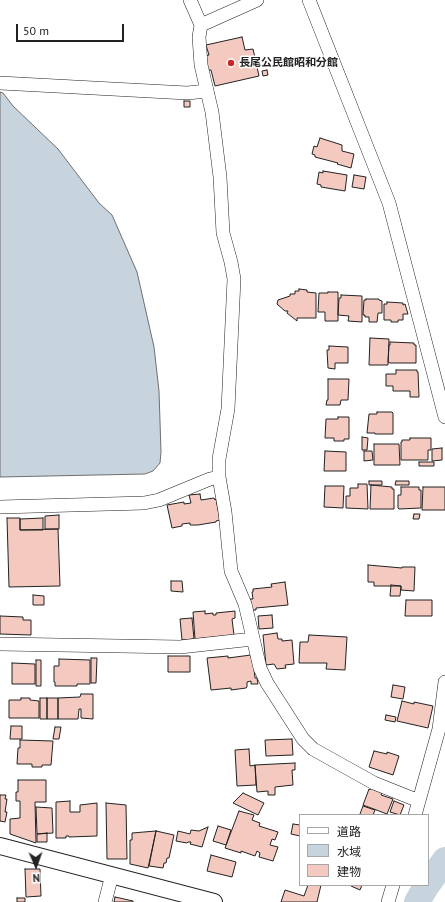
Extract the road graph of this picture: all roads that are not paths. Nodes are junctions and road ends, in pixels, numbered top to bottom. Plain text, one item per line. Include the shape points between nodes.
1 (190, 0) edge
2 (257, 0) edge
3 (309, 0) edge
4 (201, 25) junction
5 (0, 83) edge
6 (207, 91) junction
7 (445, 417) edge
8 (219, 477) junction
9 (0, 507) edge
10 (253, 639) junction
11 (0, 644) edge
12 (445, 682) edge
13 (419, 801) junction
14 (415, 814) edge
15 (0, 846) edge
16 (112, 875) junction
17 (393, 886) edge
18 (104, 902) edge
19 (214, 902) edge
20 (388, 902) edge

1 - 4 street
2 - 4 street
3 - 7 street via 389,203
4 - 6 street via 200,65
5 - 6 street via 179,92
6 - 8 street via 219,170 223,233 232,262 234,279 228,409 219,459
8 - 9 street via 159,500
8 - 10 street via 231,571 245,604
10 - 11 street via 180,647
10 - 13 street via 260,668 267,683 303,739 313,749 374,783
12 - 13 street via 439,729
13 - 14 street
15 - 16 street
16 - 18 street
16 - 19 street
17 - 20 street

